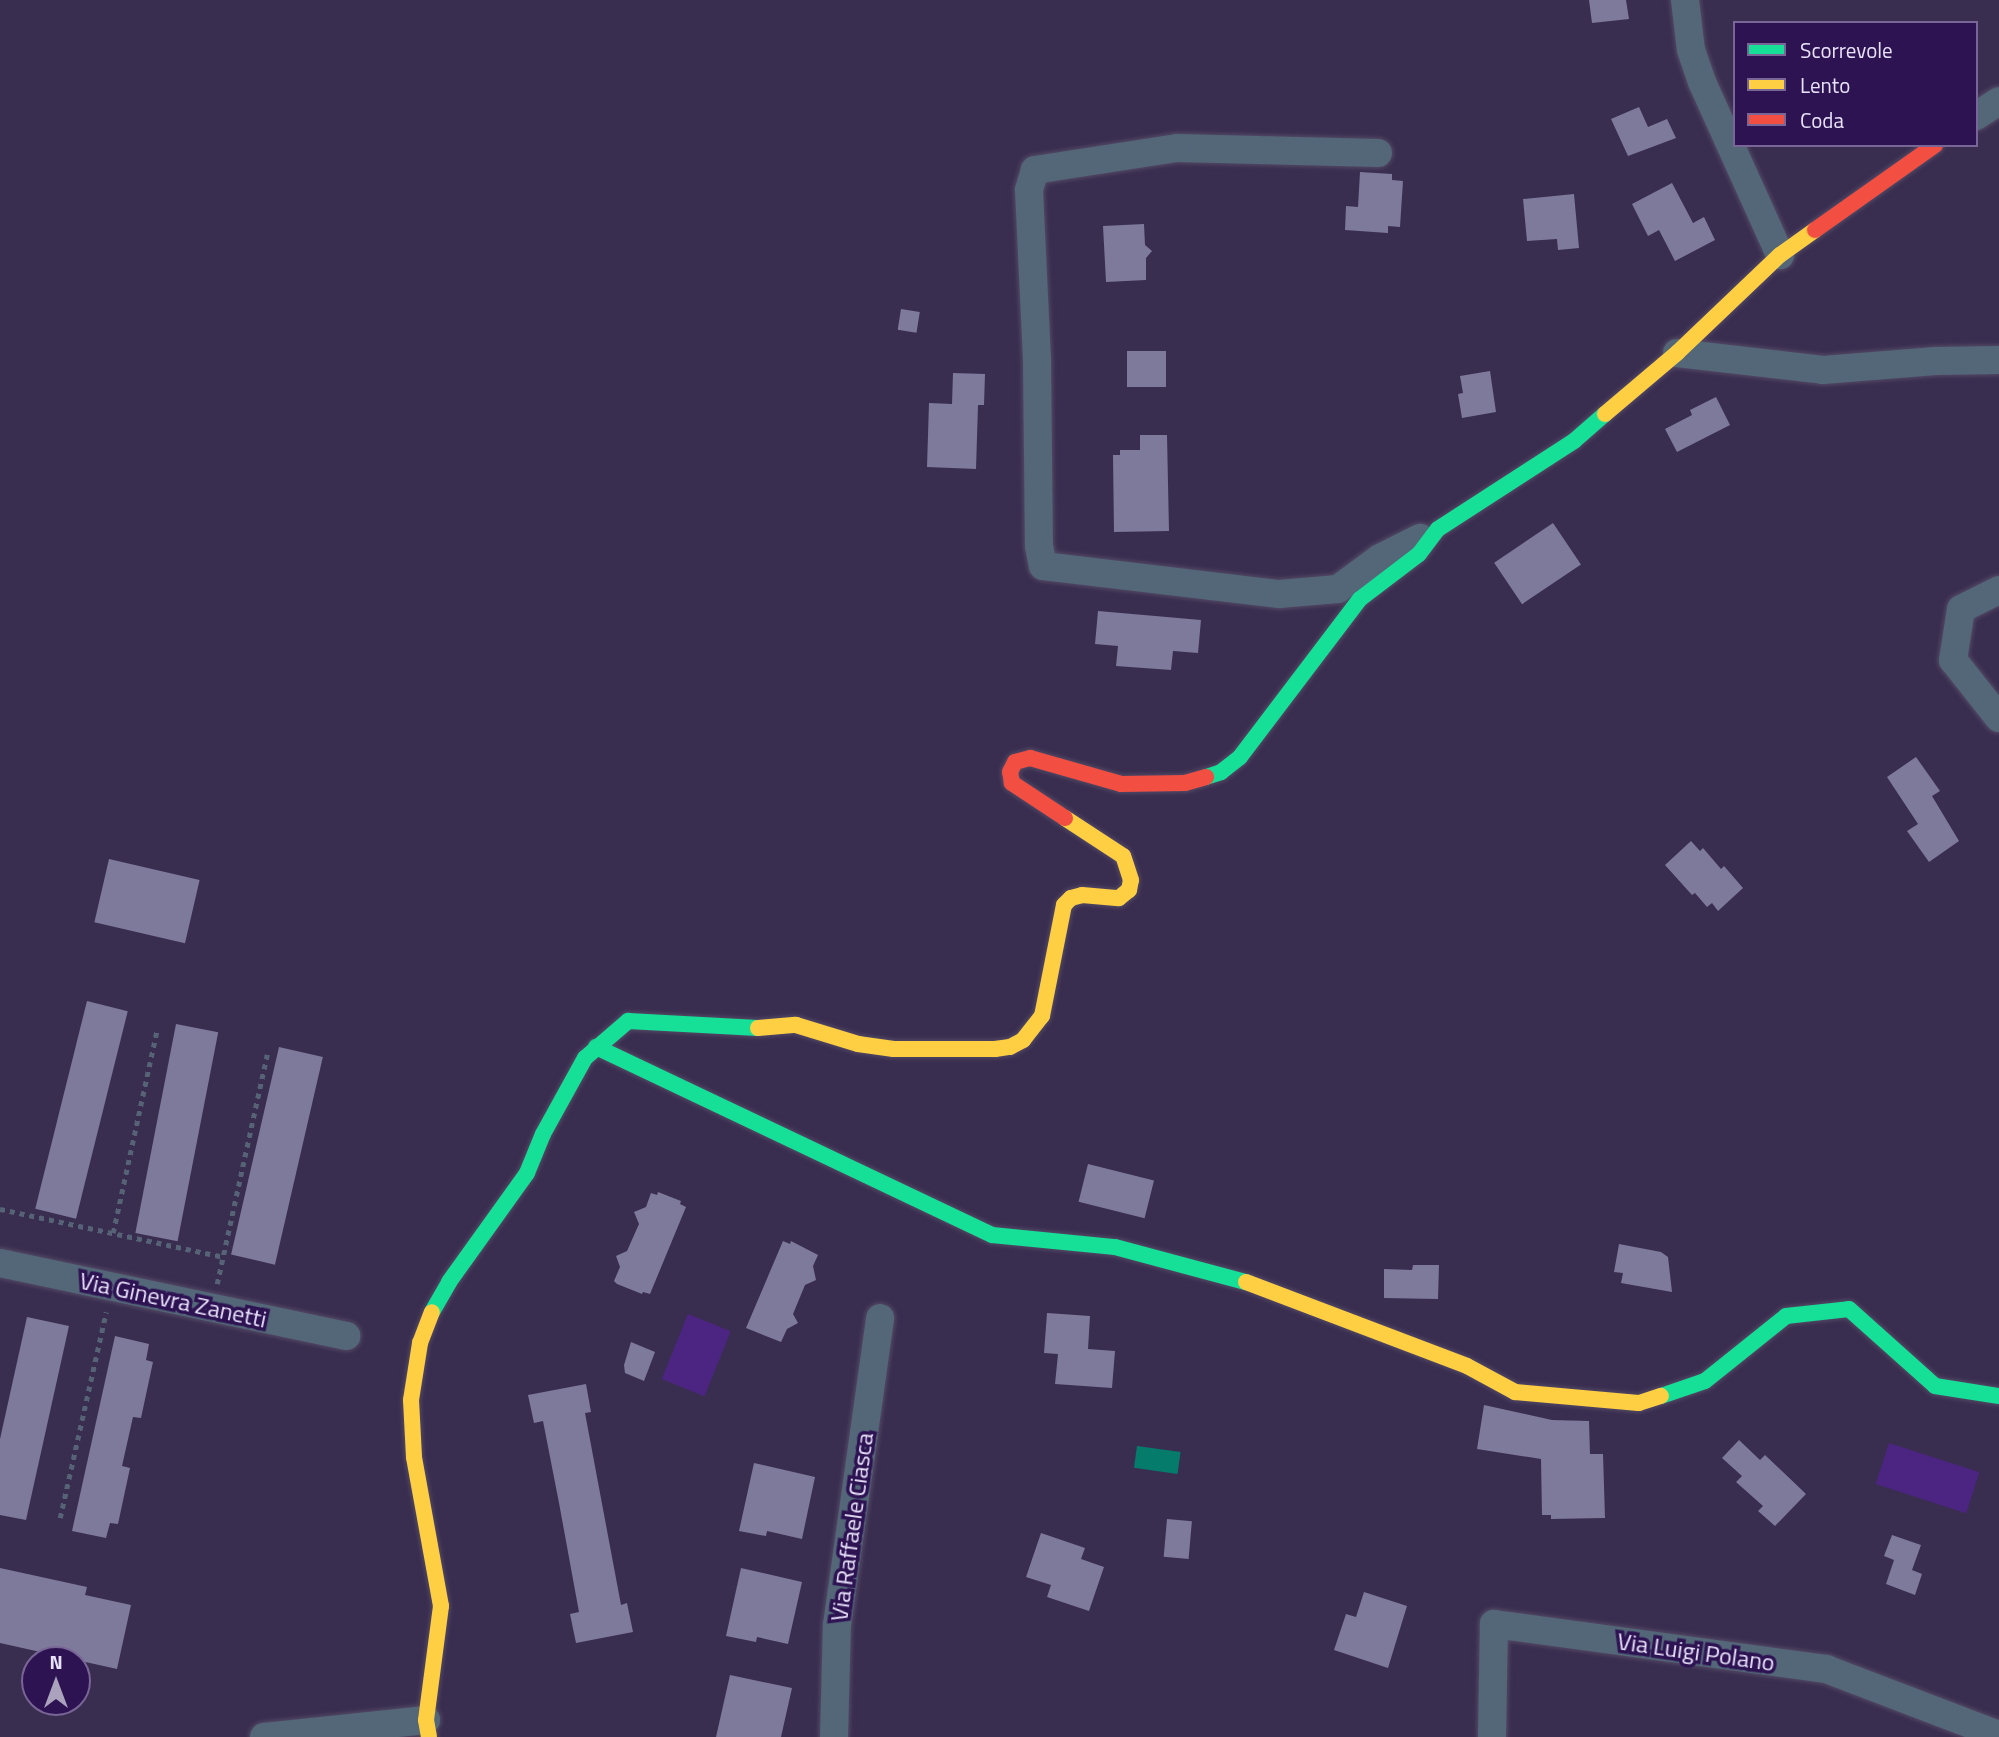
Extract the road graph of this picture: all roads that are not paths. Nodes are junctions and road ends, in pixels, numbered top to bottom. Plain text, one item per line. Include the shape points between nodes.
1 (1685, 0) edge
2 (1999, 102) edge
3 (1978, 115) edge
4 (1932, 147) edge
5 (1378, 153) dead end
6 (1780, 255) junction
7 (1677, 353) junction
8 (1999, 360) edge
9 (1438, 529) junction
10 (1999, 590) edge
11 (1999, 718) edge
12 (596, 1047) junction
13 (0, 1263) edge
14 (880, 1318) dead end
15 (346, 1336) dead end
16 (1999, 1396) edge
17 (428, 1728) edge
18 (1999, 1735) edge
19 (264, 1737) edge
20 (834, 1737) edge
21 (1492, 1737) edge

1 - 6 street via 1691,50 1702,82
2 - 3 street
4 - 6 street
5 - 9 street via 1177,148 1035,170 1029,190 1039,546 1044,566 1279,594 1338,589 1380,558
6 - 7 street
7 - 8 street via 1823,370
7 - 9 street via 1574,440
9 - 12 street via 1419,554 1360,599 1240,757 1221,772 1185,783 1121,784 1030,758 1015,762 1010,772 1012,783 1123,856 1131,880 1129,890 1119,898 1082,895 1063,905 1042,1016 1023,1040 995,1049 894,1049 858,1044 796,1025 754,1028 652,1020 628,1021
10 - 11 street via 1961,609 1953,660
12 - 16 street via 992,1235 1115,1247 1243,1282 1466,1366 1515,1392 1639,1403 1705,1381 1786,1316 1849,1309 1936,1386
12 - 17 street via 585,1058 543,1134 527,1173 436,1303 420,1343 411,1401 414,1457 441,1606
13 - 15 street, Via Ginevra Zanetti
14 - 20 street, Via Raffaele Ciasca via 837,1625
17 - 19 street
18 - 21 street, Via Luigi Polano via 1826,1669 1494,1624

